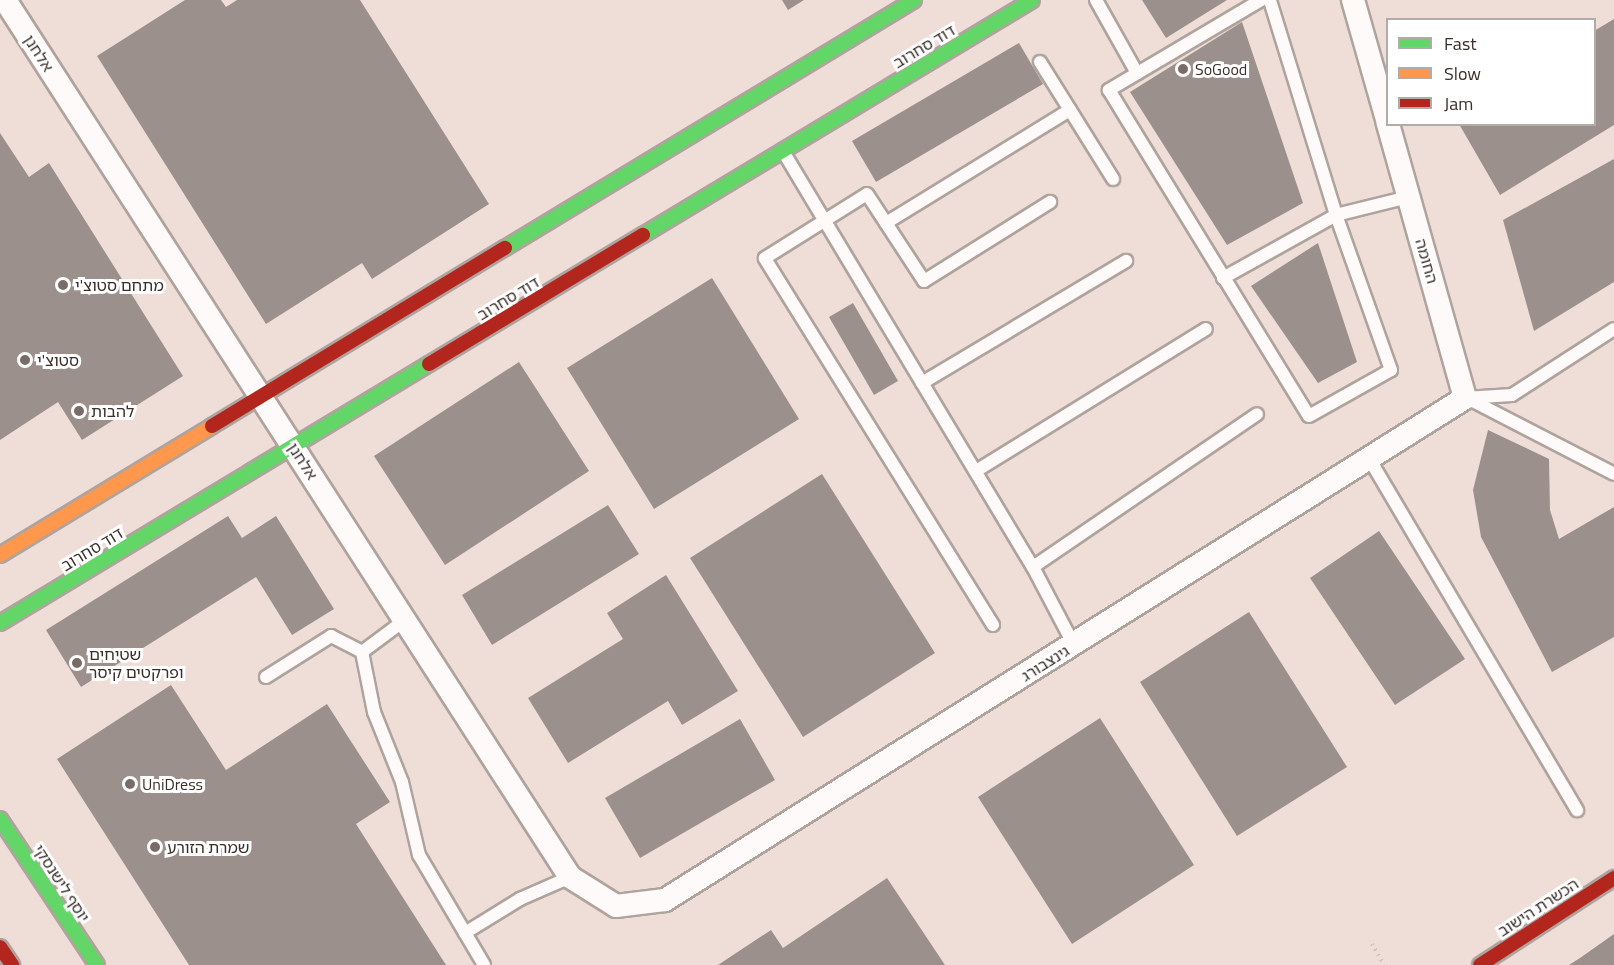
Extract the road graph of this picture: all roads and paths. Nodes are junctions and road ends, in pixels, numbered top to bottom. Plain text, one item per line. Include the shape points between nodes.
1 (5, 0) edge
2 (914, 0) edge
3 (1051, 0) edge
4 (1096, 0) edge
5 (1261, 0) edge
6 (1270, 0) edge
7 (1353, 0) edge
8 (1027, 3) edge
9 (1040, 62) dead end
10 (1137, 73) junction
11 (1070, 110) junction
12 (1386, 117) edge
13 (1389, 126) edge
14 (783, 151) junction
15 (1113, 179) dead end
16 (1409, 197) junction
17 (1050, 202) dead end
18 (1336, 215) junction
19 (824, 220) junction
20 (886, 223) junction
21 (1126, 261) dead end
22 (1223, 278) junction
23 (1206, 329) dead end
24 (1614, 330) edge
25 (922, 382) junction
26 (258, 397) junction
27 (1466, 398) junction
28 (1257, 414) dead end
29 (294, 447) junction
30 (1370, 460) junction
31 (976, 471) junction
32 (1614, 474) edge
33 (0, 555) edge
34 (1033, 567) junction
35 (405, 620) junction
36 (0, 623) edge
37 (993, 625) dead end
38 (1074, 645) junction
39 (362, 652) junction
40 (266, 677) dead end
41 (1577, 810) dead end
42 (0, 819) edge
43 (570, 877) junction
44 (1614, 878) edge
45 (616, 906) joint
46 (465, 933) junction
47 (1372, 944) dead end
48 (0, 947) edge
49 (12, 965) edge
50 (97, 965) edge
51 (484, 965) edge
52 (1384, 965) edge
53 (1480, 965) edge

1 - 26 street, אלחנן
2 - 26 street
3 - 8 lane
4 - 10 lane
5 - 10 lane
6 - 18 lane
7 - 12 street, החומה
8 - 14 street, דוד סחרוב
9 - 11 lane
10 - 22 lane via 1109,90
11 - 15 lane
11 - 20 lane
13 - 16 street, החומה
14 - 19 lane
14 - 29 street, דוד סחרוב
16 - 18 lane
16 - 27 street, החומה
17 - 20 lane via 924,281
18 - 22 lane
18 - 22 lane via 1391,370 1309,416
19 - 20 lane via 867,194
19 - 25 lane
19 - 37 lane via 765,258
21 - 25 lane
23 - 31 lane
24 - 27 lane via 1512,395
25 - 31 lane
26 - 29 street, אלחנן
26 - 33 street
27 - 30 street, גינצבורג
27 - 32 lane
28 - 34 lane
29 - 35 street, אלחנן
29 - 36 street, דוד סחרוב
30 - 38 street, גינצבורג
30 - 41 lane
31 - 34 lane
34 - 38 lane
35 - 39 lane
35 - 43 street, אלחנן
38 - 45 street, גינצבורג via 665,900
39 - 40 lane via 331,636
39 - 46 lane via 366,681 402,782 419,855
42 - 50 street, יוסף לישנסקי
43 - 45 street, אלחנן
43 - 46 lane via 520,899
44 - 53 street, הכשרת הישוב
46 - 51 lane
47 - 52 path
48 - 49 street

